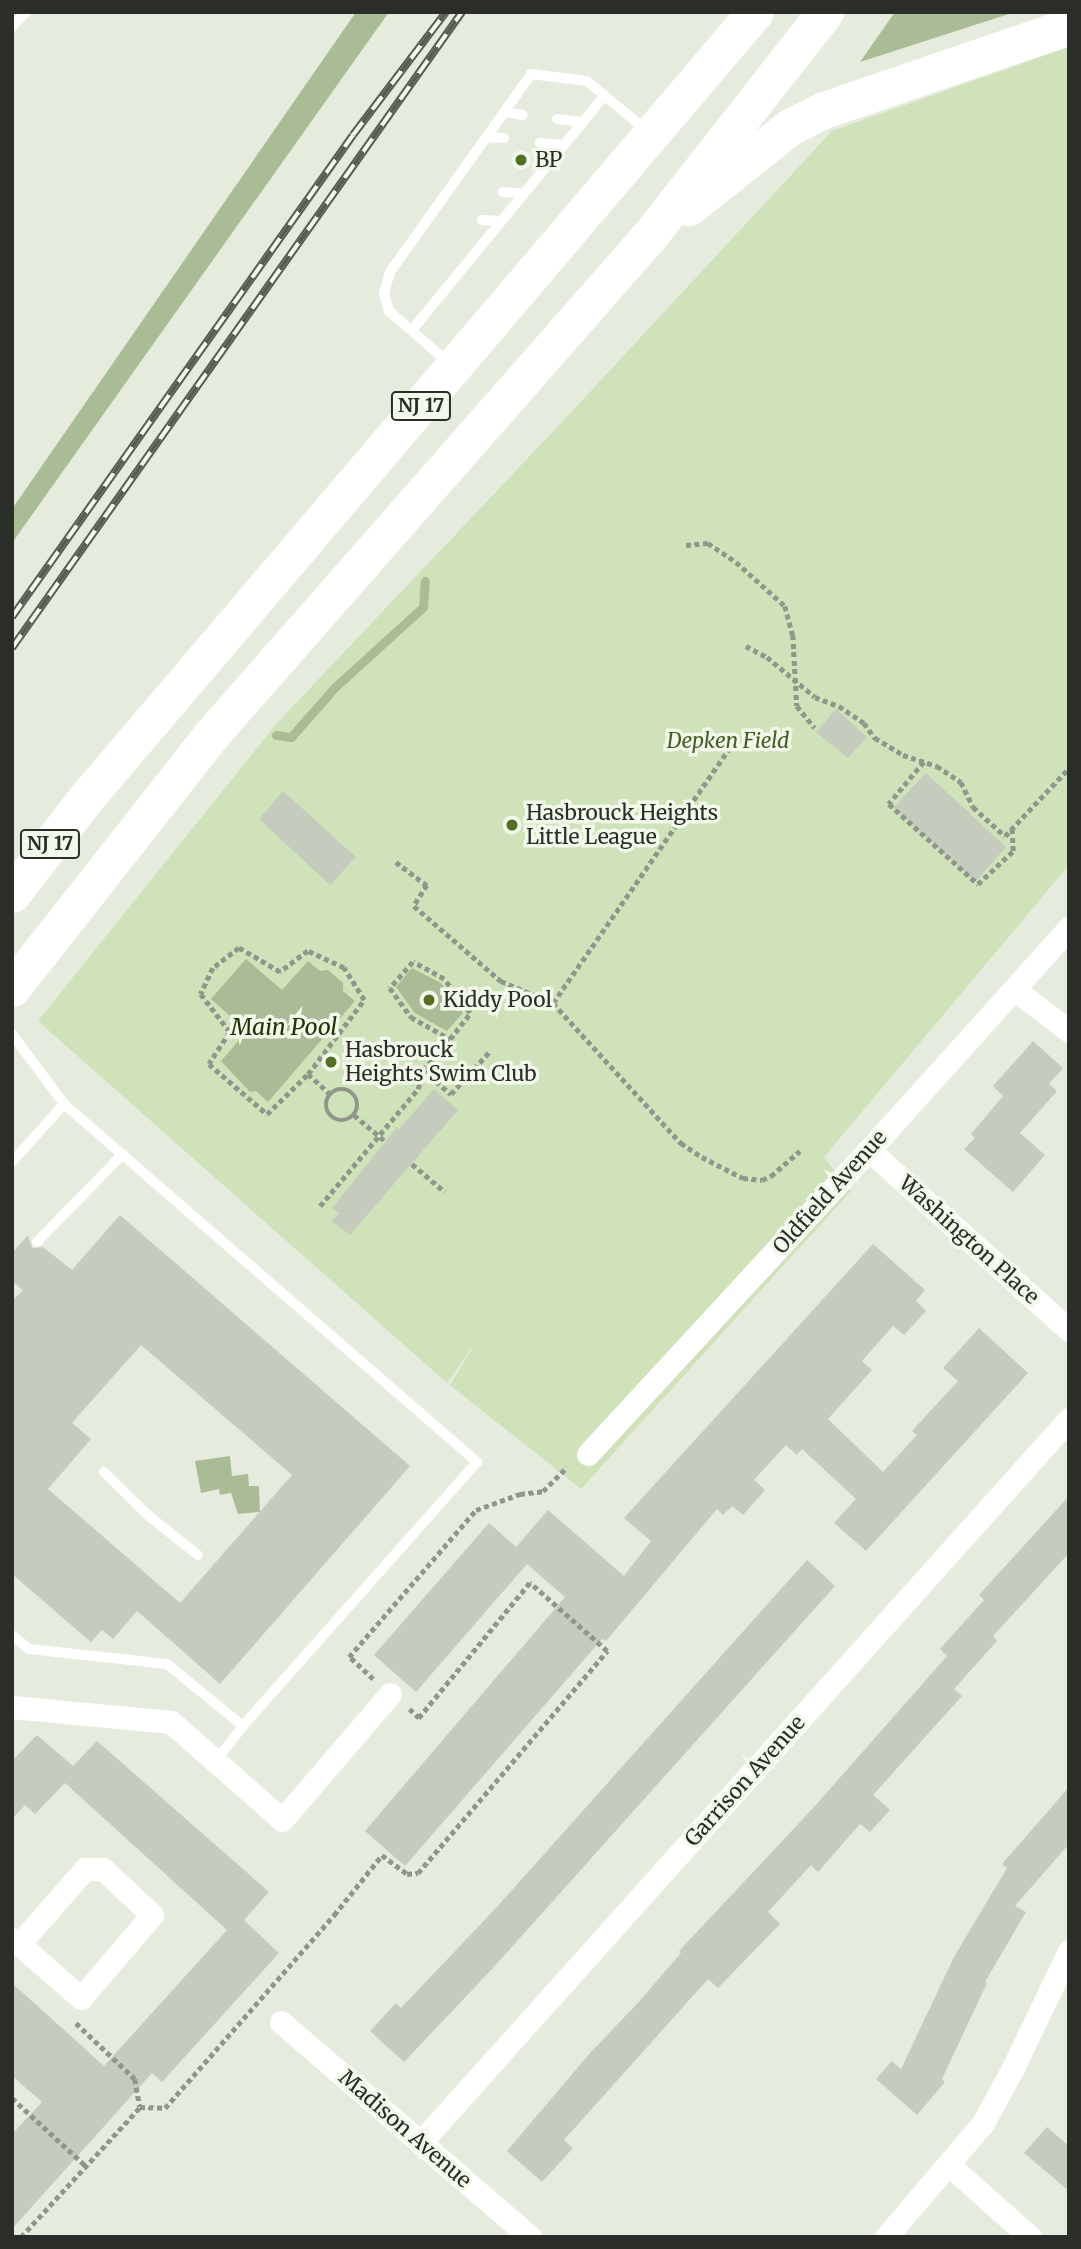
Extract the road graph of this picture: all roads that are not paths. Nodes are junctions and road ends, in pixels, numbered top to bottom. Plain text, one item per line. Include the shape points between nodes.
1 (26, 12) edge
2 (755, 12) edge
3 (825, 12) edge
4 (1069, 26) edge
5 (12, 27) edge
6 (604, 96) junction
7 (504, 112) junction
8 (523, 115) dead end
9 (557, 119) dead end
10 (582, 122) junction
11 (651, 135) junction
12 (487, 136) junction
13 (503, 138) dead end
14 (540, 143) dead end
15 (563, 145) junction
16 (451, 187) junction
17 (464, 188) dead end
18 (503, 192) dead end
19 (524, 194) junction
20 (431, 215) junction
21 (444, 216) dead end
22 (482, 220) dead end
23 (501, 221) junction
24 (651, 234) junction
25 (412, 330) junction
26 (454, 367) junction
27 (12, 894) edge
28 (1069, 928) edge
29 (12, 988) edge
30 (1014, 989) junction
31 (1069, 1031) edge
32 (12, 1034) edge
33 (64, 1104) junction
34 (870, 1150) junction
35 (122, 1154) junction
36 (12, 1163) edge
37 (37, 1242) dead end
38 (1069, 1331) edge
39 (1069, 1419) edge
40 (588, 1454) road end
41 (104, 1472) dead end
42 (198, 1555) dead end
43 (12, 1635) edge
44 (390, 1694) road end
45 (12, 1707) edge
46 (243, 1726) junction
47 (215, 1762) junction
48 (16, 1942) edge
49 (1069, 1951) edge
50 (281, 2022) dead end
51 (421, 2143) junction
52 (949, 2165) junction
53 (530, 2237) edge
54 (886, 2237) edge
55 (1030, 2237) edge

1 - 5 lane
2 - 11 highway, NJ 17
3 - 24 highway, NJ 17
4 - 24 highway via 824,110 790,127
6 - 7 lane via 587,81 531,74
6 - 10 lane
6 - 11 lane
7 - 8 lane
7 - 12 lane
9 - 10 lane
10 - 15 lane
11 - 26 highway, NJ 17
12 - 13 lane
12 - 16 lane
14 - 15 lane
15 - 19 lane
16 - 17 lane
16 - 20 lane
18 - 19 lane
19 - 23 lane
20 - 21 lane
20 - 25 lane via 390,272 384,293 390,311
22 - 23 lane
23 - 25 lane
24 - 29 highway, NJ 17 via 211,735
25 - 26 lane
26 - 27 highway, NJ 17 via 86,798
28 - 30 street, Oldfield Avenue
30 - 31 street
30 - 34 street, Oldfield Avenue
32 - 33 lane
33 - 35 lane
33 - 36 lane
34 - 38 street, Washington Place
34 - 40 street, Oldfield Avenue
35 - 37 lane
35 - 46 lane via 477,1462
39 - 51 street, Garrison Avenue
41 - 42 lane
43 - 46 lane via 29,1649 167,1664
44 - 47 street via 282,1819
45 - 47 street via 171,1723
46 - 47 lane
48 - 48 street via 81,1998 152,1915 103,1869 85,1869
49 - 52 street via 1005,2084 983,2123
50 - 51 street, Madison Avenue
51 - 53 street, Madison Avenue
52 - 54 street
52 - 55 street

